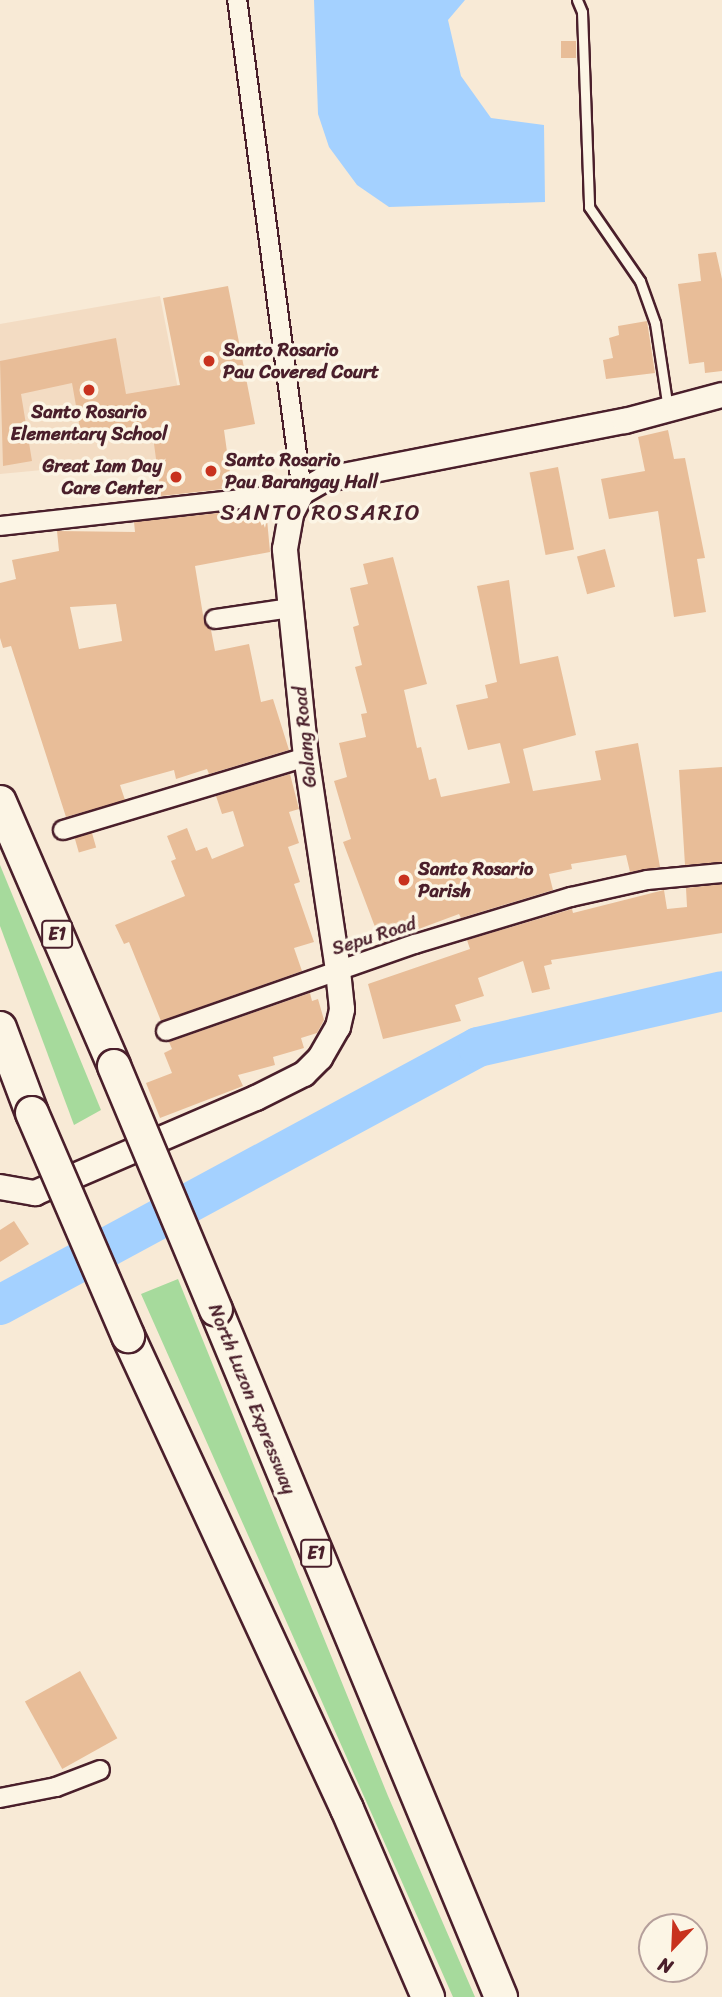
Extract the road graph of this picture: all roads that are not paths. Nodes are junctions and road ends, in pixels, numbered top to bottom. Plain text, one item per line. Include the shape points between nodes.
1 (237, 0) edge
2 (577, 0) edge
3 (722, 394) edge
4 (668, 411) junction
5 (302, 492) junction
6 (0, 526) edge
7 (290, 608) junction
8 (215, 619) dead end
9 (306, 757) junction
10 (0, 802) edge
11 (64, 830) dead end
12 (722, 873) edge
13 (338, 970) junction
14 (0, 1028) edge
15 (166, 1031) dead end
16 (0, 1186) edge
17 (100, 1770) dead end
18 (0, 1798) edge
19 (428, 1997) edge
20 (501, 1997) edge

1 - 5 street
2 - 4 lane via 582,12 589,207 640,281 655,323
3 - 4 street
4 - 5 street via 323,480
5 - 6 street
5 - 7 street, Galang Road via 291,514 285,548
7 - 8 street
7 - 9 street, Galang Road
9 - 11 street
9 - 13 street, Galang Road
10 - 20 highway, North Luzon Expressway / E1, bridge
12 - 13 street, Sepu Road via 647,880 570,897
13 - 15 street, Sepu Road
13 - 16 street, Galang Road via 342,1009 338,1027 320,1058 304,1074 185,1131 35,1193
14 - 19 highway, bridge via 128,1336 347,1809
17 - 18 street via 56,1787

